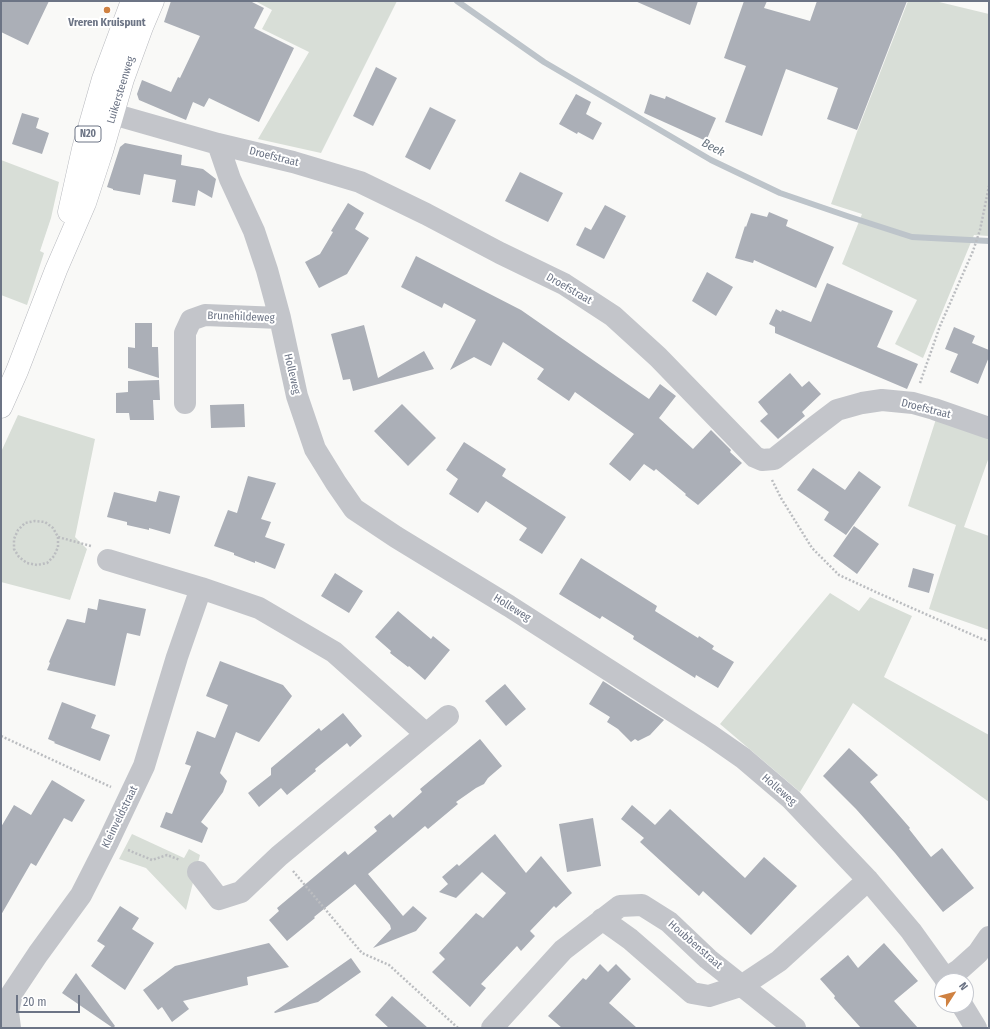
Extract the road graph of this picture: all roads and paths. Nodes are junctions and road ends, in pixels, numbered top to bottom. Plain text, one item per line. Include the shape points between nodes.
1 (132, 1) edge
2 (153, 1) edge
3 (104, 111) junction
4 (218, 144) junction
5 (989, 186) edge
6 (280, 318) junction
7 (185, 403) dead end
8 (913, 403) junction
9 (1, 407) edge
10 (989, 428) edge
11 (762, 460) junction
12 (58, 537) junction
13 (108, 560) joint
14 (201, 588) junction
15 (989, 641) edge
16 (448, 716) dead end
17 (426, 734) junction
18 (1, 736) edge
19 (131, 796) junction
20 (108, 842) junction
21 (279, 856) junction
22 (198, 872) joint
23 (868, 880) junction
24 (602, 919) junction
25 (989, 937) edge
26 (941, 973) edge
27 (955, 973) edge
28 (743, 985) junction
29 (967, 1013) edge
30 (10, 1028) edge
31 (458, 1028) edge
32 (492, 1028) edge
33 (795, 1028) edge
34 (976, 1028) edge

1 - 3 main road, Luikersteenweg / N20 via 110,59
2 - 3 main road, Luikersteenweg / N20 via 126,72
3 - 4 street, Droefstraat
3 - 9 main road, Luikersteenweg / N20 via 94,178
4 - 6 street, Holleweg via 230,179 254,231
4 - 11 street, Droefstraat via 293,162 360,182 564,284 613,316 658,357 748,451
5 - 8 path via 973,251 940,326
6 - 7 street, Brunehildeweg via 205,315 191,320 185,333
6 - 23 street, Holleweg via 297,396 316,449 354,509 743,758 791,799
8 - 10 street, Droefstraat
8 - 11 street, Droefstraat via 882,400 837,410 774,460
11 - 15 path via 781,498 812,548 839,575
12 - 12 path via 58,547 54,556 46,563 27,564 19,558 14,549 14,539 18,530 25,523 35,520 45,522 53,528
12 - 13 path via 99,548
13 - 14 street
14 - 17 street via 259,608 334,652
14 - 19 street, Kleinveldstraat via 144,766
16 - 17 street
17 - 21 street
18 - 19 path
19 - 20 street, Kleinveldstraat
20 - 22 path via 152,860 167,855 187,863
20 - 30 street, Kleinveldstraat via 81,895 12,993 8,1012
21 - 22 street via 241,892 219,899
21 - 31 path via 362,953 389,965
23 - 26 street, Holleweg via 911,931
23 - 28 street via 779,961
24 - 28 street via 630,939 692,993 709,996
24 - 28 street, Houbbenstraat via 620,906 642,905 669,922 708,959
24 - 32 street, Houbbenstraat via 563,950
25 - 27 street via 978,953
28 - 33 street, Houbbenstraat
29 - 34 street

